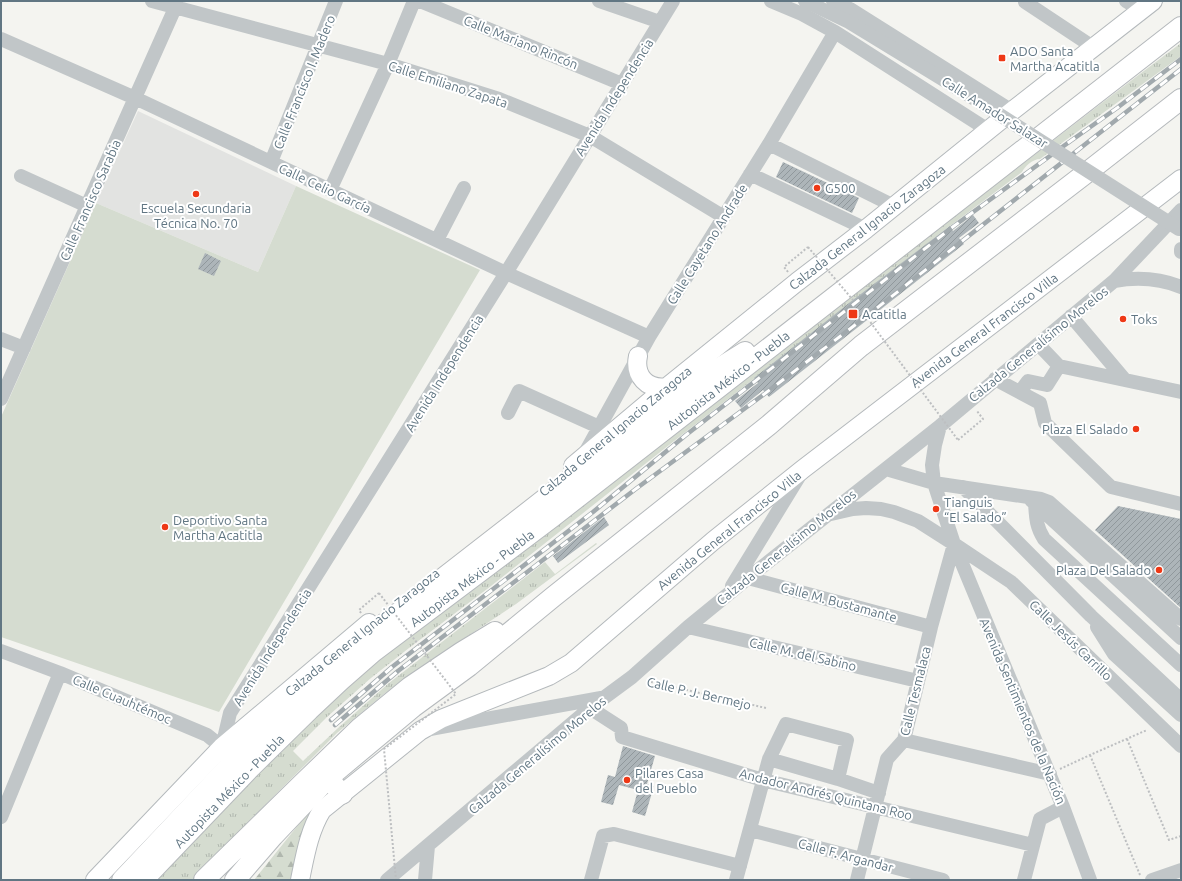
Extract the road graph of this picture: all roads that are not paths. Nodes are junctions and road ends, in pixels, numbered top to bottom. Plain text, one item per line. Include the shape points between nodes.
1 (152, 1) edge
2 (336, 1) edge
3 (414, 1) edge
4 (420, 1) edge
5 (599, 1) edge
6 (673, 1) edge
7 (771, 1) edge
8 (805, 1) edge
9 (833, 1) edge
10 (1025, 2) dead end
11 (176, 4) edge
12 (1140, 4) edge
13 (853, 5) edge
14 (660, 22) junction
15 (1181, 27) edge
16 (835, 32) junction
17 (1, 39) edge
18 (318, 45) junction
19 (1093, 48) junction
20 (388, 64) junction
21 (622, 84) junction
22 (135, 98) junction
23 (1181, 99) edge
24 (1012, 111) junction
25 (988, 130) junction
26 (590, 136) junction
27 (769, 144) junction
28 (271, 162) junction
29 (750, 174) junction
30 (21, 176) dead end
31 (1181, 179) edge
32 (464, 188) dead end
33 (330, 190) junction
34 (88, 206) junction
35 (894, 206) junction
36 (724, 217) junction
37 (1179, 217) edge
38 (866, 229) junction
39 (1181, 230) edge
40 (437, 240) junction
41 (1181, 248) edge
42 (1181, 252) edge
43 (506, 273) junction
44 (1114, 281) junction
45 (1181, 287) edge
46 (825, 303) junction
47 (1071, 316) junction
48 (649, 337) junction
49 (1, 339) edge
50 (1038, 344) junction
51 (24, 348) junction
52 (638, 356) junction
53 (1059, 366) junction
54 (995, 379) junction
55 (1125, 380) junction
56 (667, 386) junction
57 (1020, 392) junction
58 (1181, 392) edge
59 (1, 399) edge
60 (508, 413) dead end
61 (940, 426) junction
62 (599, 427) junction
63 (583, 458) junction
64 (803, 469) junction
65 (886, 469) junction
66 (934, 483) junction
67 (963, 487) junction
68 (559, 488) junction
69 (1031, 500) junction
70 (1181, 504) edge
71 (826, 515) junction
72 (954, 544) junction
73 (748, 578) junction
74 (727, 594) junction
75 (553, 597) junction
76 (1092, 616) junction
77 (1181, 619) edge
78 (688, 627) junction
79 (931, 627) junction
80 (1181, 638) edge
81 (1, 651) edge
82 (1181, 665) edge
83 (60, 673) junction
84 (918, 681) junction
85 (606, 697) junction
86 (1181, 700) edge
87 (590, 708) junction
88 (1181, 715) edge
89 (420, 731) junction
90 (904, 740) junction
91 (1181, 746) edge
92 (228, 754) junction
93 (768, 760) junction
94 (1050, 774) junction
95 (328, 778) junction
96 (838, 779) junction
97 (763, 780) junction
98 (879, 793) junction
99 (342, 794) junction
100 (876, 807) junction
101 (1063, 807) junction
102 (1, 817) edge
103 (750, 830) junction
104 (1033, 845) junction
105 (428, 846) junction
106 (863, 859) junction
107 (740, 866) junction
108 (1181, 870) edge
109 (95, 880) edge
110 (122, 880) edge
111 (143, 880) edge
112 (204, 880) edge
113 (235, 880) edge
114 (300, 880) edge
115 (387, 880) edge
116 (425, 880) edge
117 (591, 880) edge
118 (736, 880) edge
119 (857, 880) edge
120 (943, 880) edge
121 (1024, 880) edge
122 (1090, 880) edge
123 (1152, 880) edge

1 - 11 street, Calle Emiliano Zapata
2 - 18 street, Calle Francisco I. Madero
3 - 20 street
4 - 21 street, Calle Mariano Rincón
5 - 14 street
6 - 14 street, Avenida Independencia
7 - 16 street, Calle Amador Salazar
8 - 39 street, Calle Amador Salazar, bridge via 849,22
9 - 13 street, Calle Amador Salazar
10 - 19 street
11 - 18 street, Calle Emiliano Zapata
11 - 22 street, Calle Francisco Sarabia
12 - 19 main road, Calzada General Ignacio Zaragoza
13 - 24 street, Calle Amador Salazar
14 - 21 street, Avenida Independencia
15 - 46 highway
16 - 25 street, Calle Amador Salazar
16 - 27 street, Calle Cayetano Andrade
17 - 22 street, Calle Celio García
18 - 20 street, Calle Emiliano Zapata
18 - 28 street, Calle Francisco I. Madero
19 - 24 main road, Calzada General Ignacio Zaragoza
20 - 26 street, Calle Emiliano Zapata via 499,99
20 - 33 street
21 - 26 street, Avenida Independencia
22 - 28 street, Calle Celio García
22 - 34 street, Calle Francisco Sarabia
23 - 75 highway via 861,346 763,430
24 - 25 main road, Calzada General Ignacio Zaragoza
25 - 35 main road, Calzada General Ignacio Zaragoza
26 - 36 street, Calle Emiliano Zapata
26 - 43 street, Avenida Independencia
27 - 29 street, Calle Cayetano Andrade
27 - 35 street
28 - 33 street, Calle Celio García
29 - 36 street, Calle Cayetano Andrade
29 - 38 street
30 - 34 street
31 - 64 main road, Avenida General Francisco Villa
32 - 40 street
33 - 40 street, Calle Celio García
34 - 51 street, Calle Francisco Sarabia
35 - 38 main road, Calzada General Ignacio Zaragoza
36 - 48 street, Calle Cayetano Andrade
37 - 44 street, Calzada Generalísimo Morelos
38 - 56 main road, Calzada General Ignacio Zaragoza
40 - 43 street, Calle Celio García
41 - 42 street
43 - 48 street, Calle Celio García
43 - 92 street, Avenida Independencia via 230,713
44 - 45 street via 1149,278
44 - 47 street, Calzada Generalísimo Morelos
46 - 68 highway via 705,377
46 - 111 highway, Autopista México - Puebla via 551,518 373,652 256,761
47 - 50 street, Calzada Generalísimo Morelos
47 - 55 street
48 - 52 street, Calle Cayetano Andrade
49 - 51 street
50 - 53 street
50 - 54 street, Calzada Generalísimo Morelos
51 - 59 street, Calle Francisco Sarabia
52 - 56 main road via 638,369 643,379 656,387
52 - 62 street, Calle Cayetano Andrade
53 - 55 street
53 - 57 street via 1047,385 1028,381
54 - 57 street
54 - 61 street, Calzada Generalísimo Morelos
55 - 58 street
56 - 63 main road, Calzada General Ignacio Zaragoza
57 - 70 street via 1040,403 1045,423 1111,487
60 - 62 street via 519,391
61 - 65 street, Calzada Generalísimo Morelos
61 - 66 street, Avenida Sentimientos de la Nación via 932,465
62 - 63 street, Calle Cayetano Andrade
63 - 68 highway
63 - 92 main road, Calzada General Ignacio Zaragoza via 541,493 369,623
64 - 74 street
64 - 89 main road, Avenida General Francisco Villa via 713,541 563,668 441,719
65 - 66 street
65 - 71 street, Calzada Generalísimo Morelos
66 - 67 street
66 - 72 street, Avenida Sentimientos de la Nación
67 - 69 street
67 - 76 street
68 - 92 highway, Calzada General Ignacio Zaragoza via 365,639
69 - 77 street via 1049,502
69 - 80 street
69 - 82 street via 1038,530 1044,539
71 - 72 street via 853,509 894,512 918,521
71 - 73 street, Calzada Generalísimo Morelos
72 - 79 street, Calle Tesmalaca
72 - 91 street, Calle Jesús Carrillo via 1011,582
72 - 94 street, Avenida Sentimientos de la Nación
73 - 74 street, Calzada Generalísimo Morelos
73 - 79 street, Calle M. Bustamante
74 - 78 street, Calzada Generalísimo Morelos
75 - 95 highway via 469,666 413,707
75 - 112 highway via 410,687 360,728
76 - 86 street
76 - 88 street via 1114,654
78 - 84 street, Calle M. del Sabino
78 - 85 street, Calzada Generalísimo Morelos
79 - 84 street, Calle Tesmalaca
81 - 83 street, Calle Cuauhtémoc
83 - 92 street, Calle Cuauhtémoc via 207,735
83 - 102 street
84 - 90 street, Calle Tesmalaca
85 - 87 street, Calzada Generalísimo Morelos
85 - 89 street
87 - 97 street, Andador Andrés Quintana Roo via 621,728 622,736
87 - 105 street, Calzada Generalísimo Morelos
89 - 99 main road, Avenida General Francisco Villa
90 - 94 street
90 - 98 street, Calle Tesmalaca via 887,759
92 - 109 main road, Calzada General Ignacio Zaragoza
92 - 110 highway, Calzada General Ignacio Zaragoza
93 - 96 street
93 - 96 street via 786,724 847,740
93 - 97 street
94 - 101 street, Avenida Sentimientos de la Nación
95 - 99 highway
95 - 113 highway
96 - 98 street
97 - 100 street, Andador Andrés Quintana Roo
97 - 103 street
98 - 100 street, Calle Tesmalaca
99 - 114 main road, Avenida General Francisco Villa via 322,810 316,819
100 - 104 street, Andador Andrés Quintana Roo
100 - 106 street, Calle Tesmalaca
101 - 104 street via 1040,819
101 - 122 street, Avenida Sentimientos de la Nación
103 - 106 street, Calle F. Argandar
103 - 107 street
104 - 121 street
105 - 115 street, Calzada Generalísimo Morelos
105 - 116 street
106 - 119 street, Calle Tesmalaca
106 - 120 street, Calle F. Argandar
107 - 117 street via 614,834 603,836
107 - 118 street
108 - 123 street

